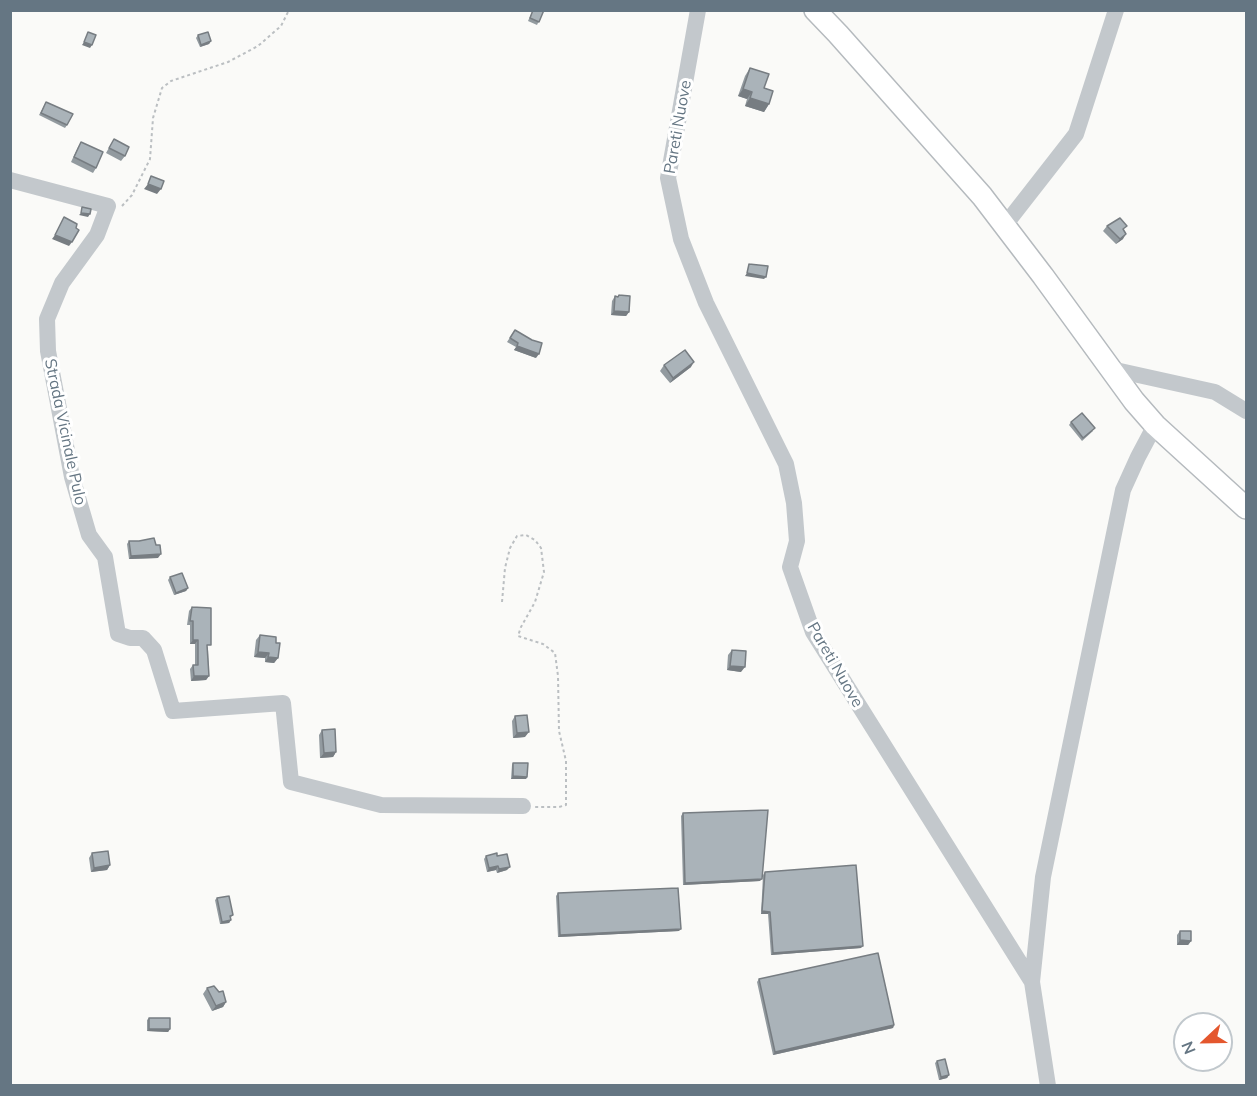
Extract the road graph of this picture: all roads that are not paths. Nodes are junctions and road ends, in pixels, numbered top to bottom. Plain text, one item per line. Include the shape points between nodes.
1 (698, 10) edge
2 (815, 10) edge
3 (1116, 10) edge
4 (10, 180) edge
5 (1005, 225) junction
6 (1111, 369) junction
7 (1246, 411) edge
8 (1155, 425) junction
9 (1246, 508) edge
10 (523, 806) road end
11 (1032, 982) junction
12 (1048, 1086) edge

1 - 11 street, Pareti Nuove via 668,178 681,239 706,303 786,464 797,541 790,567 813,632
2 - 5 main road
3 - 5 street via 1076,135
4 - 10 street, Strada Vicinale Pulo via 108,206 96,235 62,283 47,320 48,351 72,477 89,535 105,557 118,634 143,638 154,650 173,711 282,703 291,782 381,805
5 - 6 main road
6 - 7 street via 1215,392
6 - 8 main road
8 - 9 main road
8 - 11 street via 1123,490 1043,876
11 - 12 street, Pareti Nuove

